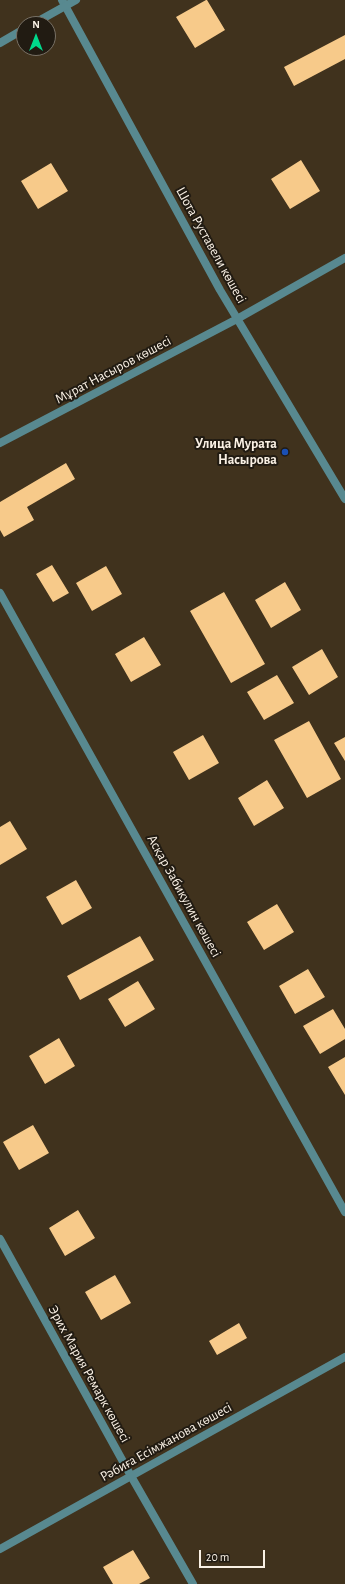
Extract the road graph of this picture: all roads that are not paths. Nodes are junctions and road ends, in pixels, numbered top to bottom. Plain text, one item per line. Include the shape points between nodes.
1 (76, 0) edge
2 (63, 3) edge
3 (44, 16) edge
4 (16, 34) edge
5 (0, 43) edge
6 (345, 258) edge
7 (237, 319) junction
8 (0, 443) edge
9 (345, 499) edge
10 (0, 593) edge
11 (345, 1212) edge
12 (0, 1239) edge
13 (345, 1357) edge
14 (131, 1476) junction
15 (0, 1549) edge
16 (192, 1584) edge

1 - 2 street
2 - 3 street
2 - 7 street, Шота Руставели көшесі
4 - 5 street
6 - 7 street, Мұрат Насыров көшесі
7 - 8 street, Мұрат Насыров көшесі
7 - 9 street, Шота Руставели көшесі
10 - 11 street, Асқар Забикулин көшесі
12 - 14 street, Эрих Мария Ремарк көшесі
13 - 14 street, Рәбиға Есімжанова көшесі
14 - 15 street, Рәбиға Есімжанова көшесі
14 - 16 street, Эрих Мария Ремарк көшесі

